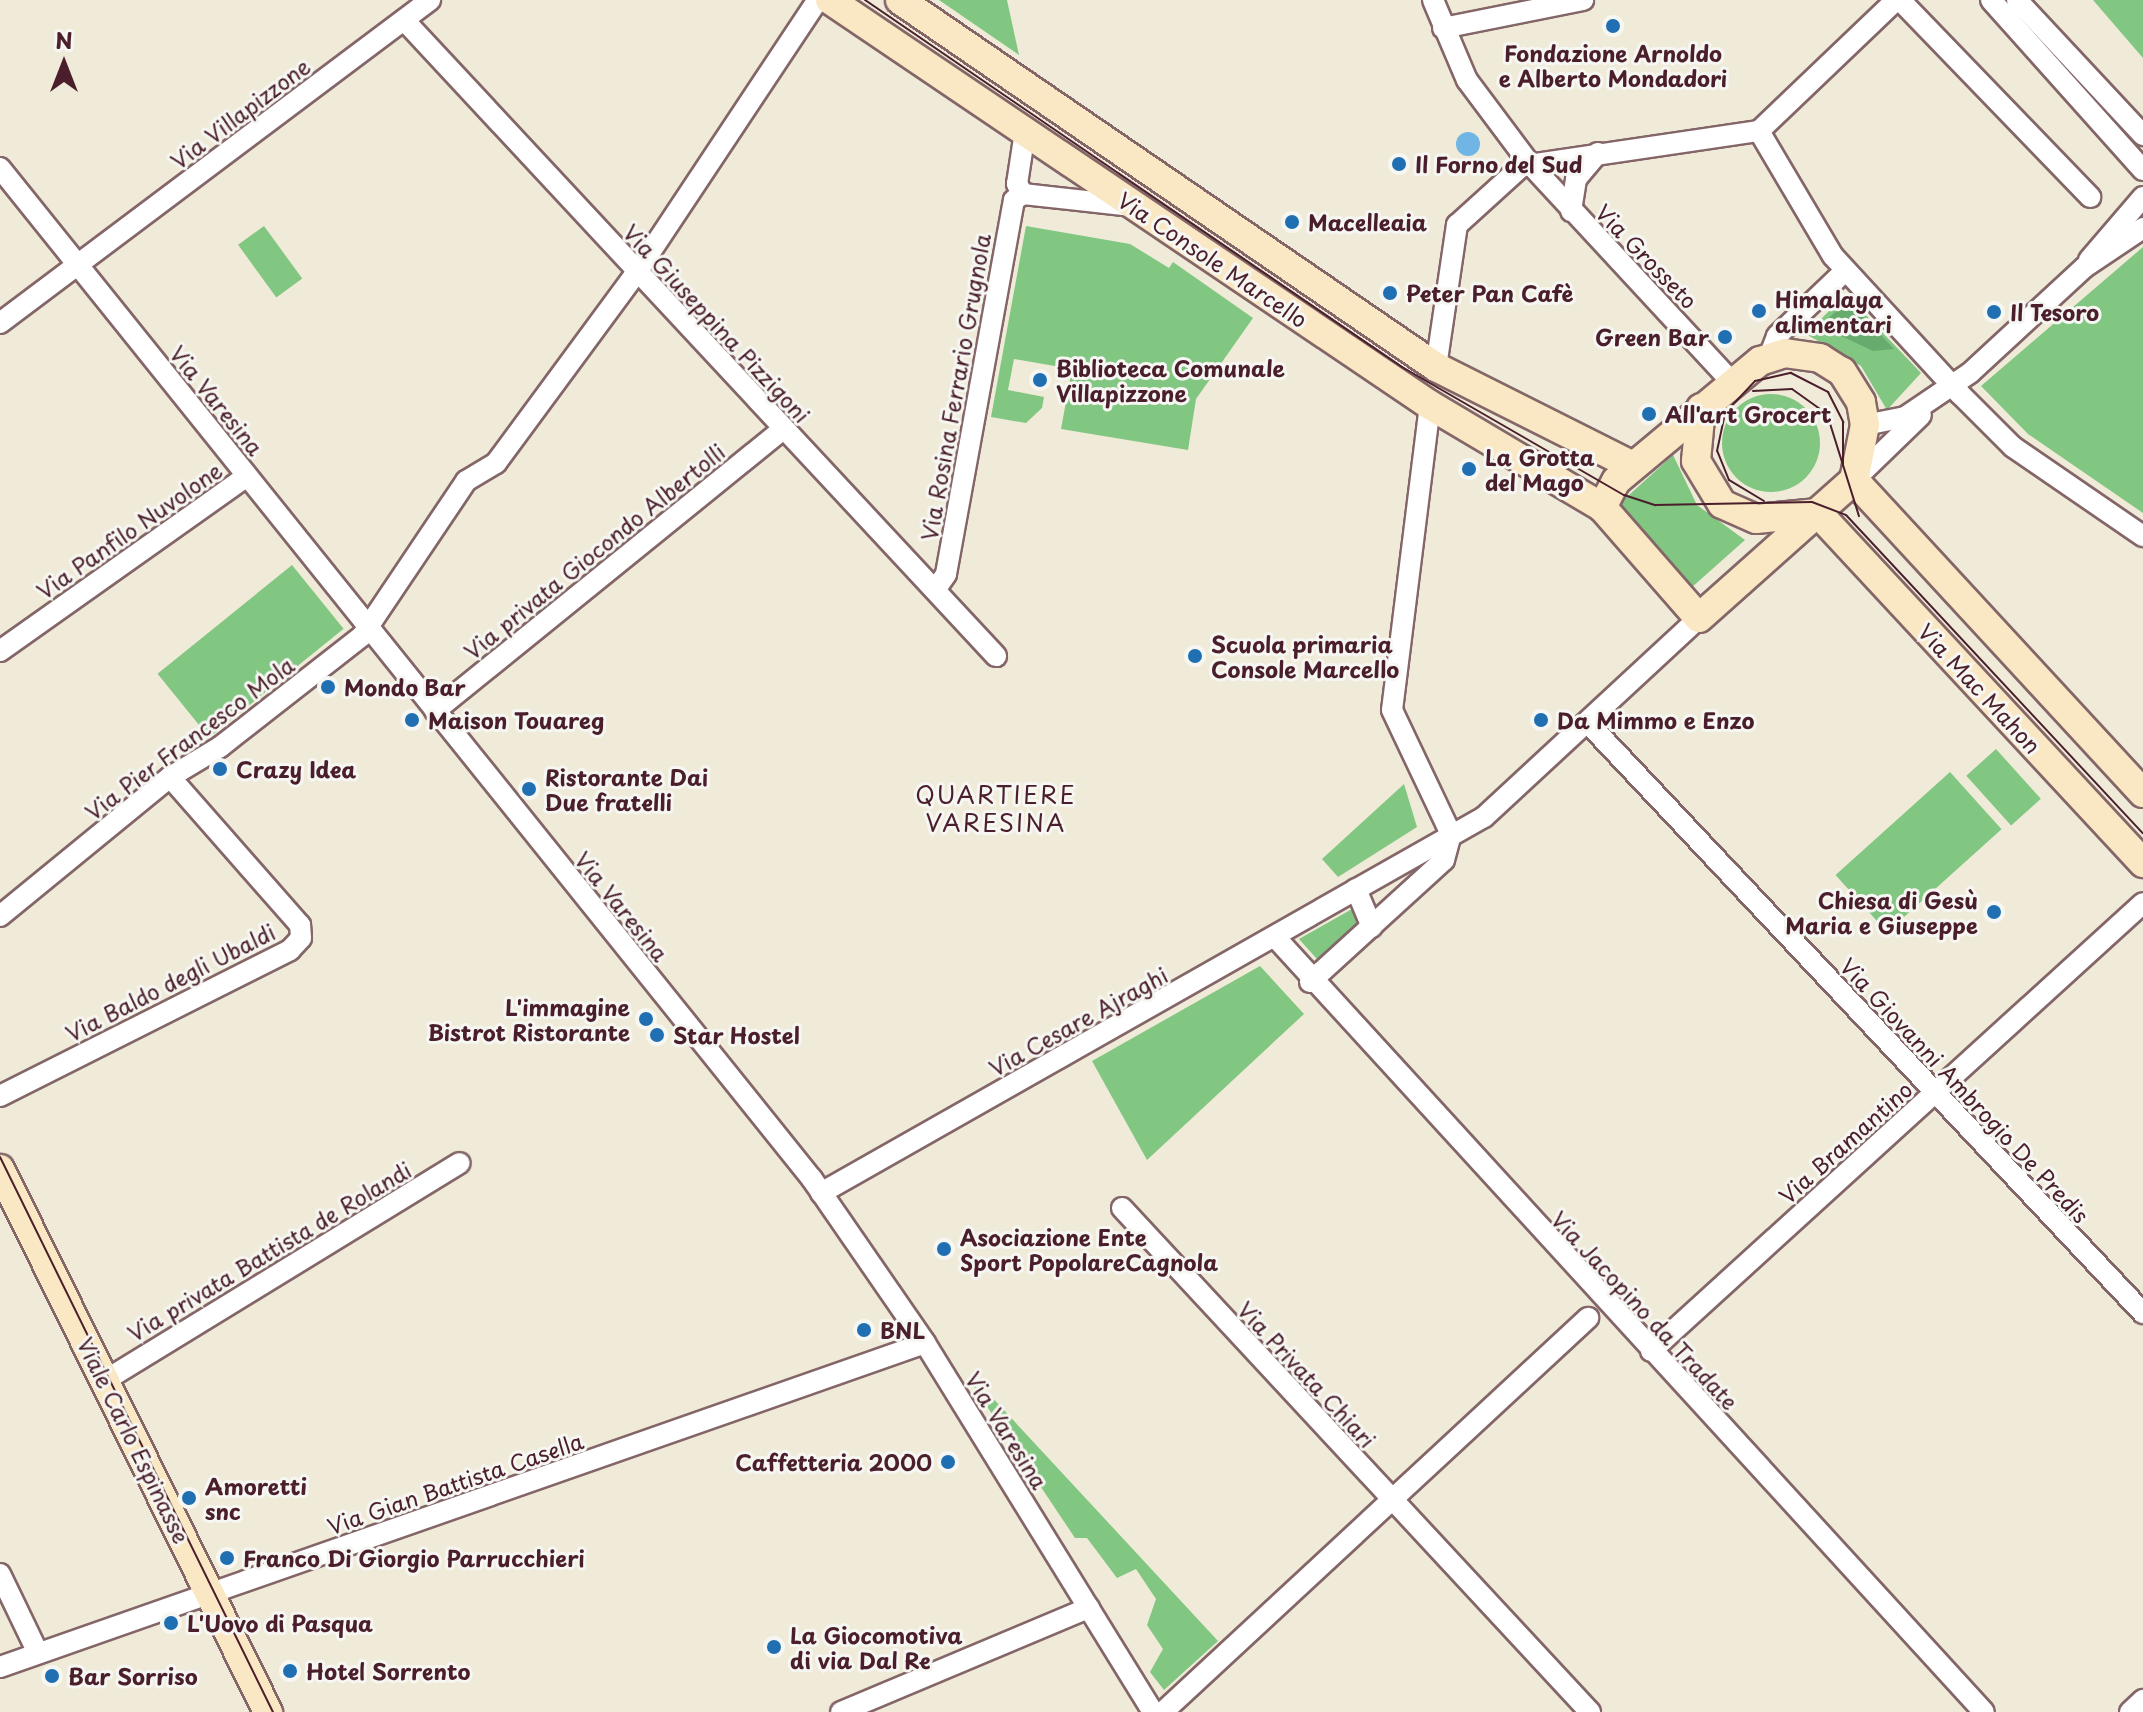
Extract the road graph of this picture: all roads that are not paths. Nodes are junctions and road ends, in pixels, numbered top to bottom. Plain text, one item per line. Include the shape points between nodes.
1 (430, 0) edge
2 (818, 0) edge
3 (830, 0) edge
4 (900, 0) edge
5 (1433, 0) edge
6 (1583, 0) edge
7 (1898, 0) edge
8 (1991, 0) edge
9 (2017, 0) edge
10 (404, 20) junction
11 (1443, 28) junction
12 (1759, 131) junction
13 (1025, 132) junction
14 (2143, 135) edge
15 (1598, 153) junction
16 (1529, 163) junction
17 (0, 168) edge
18 (2143, 170) edge
19 (1023, 194) junction
20 (2090, 197) dead end
21 (2143, 197) edge
22 (1135, 206) junction
23 (1571, 211) junction
24 (2143, 228) edge
25 (78, 265) junction
26 (2085, 267) junction
27 (1845, 271) junction
28 (637, 272) junction
29 (0, 323) edge
30 (1769, 357) junction
31 (1436, 367) junction
32 (1731, 381) junction
33 (1951, 384) junction
34 (1430, 405) junction
35 (1701, 408) junction
36 (1865, 425) junction
37 (783, 429) junction
38 (1633, 466) junction
39 (247, 476) junction
40 (1854, 480) junction
41 (1602, 507) junction
42 (1818, 513) junction
43 (2143, 536) edge
44 (935, 590) junction
45 (1699, 618) junction
46 (368, 627) junction
47 (0, 651) edge
48 (996, 656) dead end
49 (435, 711) junction
50 (1589, 724) junction
51 (170, 777) junction
52 (2143, 793) edge
53 (1451, 834) junction
54 (2143, 863) edge
55 (1356, 889) junction
56 (2143, 903) edge
57 (0, 916) edge
58 (1372, 927) junction
59 (1275, 937) junction
60 (1310, 982) junction
61 (1934, 1094) junction
62 (0, 1096) edge
63 (460, 1163) dead end
64 (0, 1169) edge
65 (821, 1193) junction
66 (1122, 1208) dead end
67 (2143, 1313) edge
68 (1588, 1318) dead end
69 (925, 1343) junction
70 (1651, 1351) junction
71 (104, 1381) junction
72 (1392, 1501) junction
73 (0, 1574) edge
74 (208, 1593) junction
75 (1089, 1608) junction
76 (38, 1653) junction
77 (0, 1667) edge
78 (2143, 1700) edge
79 (1161, 1711) edge
80 (268, 1712) edge
81 (841, 1712) edge
82 (1590, 1712) edge
83 (1984, 1712) edge
84 (2130, 1712) edge

1 - 10 street, Via Villapizzone
2 - 28 street
3 - 13 main road, Via Console Marcello
4 - 31 main road, Via Console Marcello
5 - 11 street, Via Grosseto
6 - 11 street
7 - 12 street
7 - 20 street
8 - 18 street
9 - 14 street
10 - 25 street, Via Villapizzone
10 - 28 street, Via Giuseppina Pizzigoni
11 - 16 street, Via Grosseto via 1467,80
12 - 15 street
12 - 27 street
13 - 19 street, Via Rosina Ferrario Grugnola via 1017,184
13 - 22 main road, Via Console Marcello
15 - 16 street
15 - 23 street via 1576,179
16 - 23 street, Via Grosseto
16 - 31 street via 1457,225
17 - 25 street, Via Varesina
19 - 22 street
19 - 44 street, Via Rosina Ferrario Grugnola via 1012,204 946,574
21 - 26 street
22 - 34 main road, Via Console Marcello
23 - 32 street, Via Grosseto
24 - 26 street
25 - 29 street, Via Villapizzone
25 - 39 street, Via Varesina
26 - 33 street
27 - 30 street via 1777,336
27 - 33 street
28 - 37 street, Via Giuseppina Pizzigoni
28 - 46 street, Via Pier Francesco Mola via 496,463 466,481
30 - 32 main road
30 - 36 main road via 1799,353 1835,367 1858,394
31 - 38 main road, Via Console Marcello
32 - 35 main road
33 - 36 street via 1905,417
33 - 40 street
33 - 43 street via 2013,447
34 - 41 main road, Via Console Marcello
34 - 53 street via 1392,710
35 - 38 main road
35 - 42 main road via 1696,461 1722,504 1756,519
36 - 40 main road
37 - 44 street, Via Giuseppina Pizzigoni
37 - 49 street, Via privata Giocondo Albertolli
38 - 41 main road
39 - 46 street, Via Varesina
39 - 47 street, Via Panfilo Nuvolone
40 - 42 main road
40 - 52 main road
41 - 45 main road, Via Console Marcello
42 - 45 main road
42 - 54 main road, Via Mac Mahon
44 - 48 street, Via Giuseppina Pizzigoni
45 - 50 street, Via Cesare Ajraghi
46 - 49 street, Via Varesina
46 - 51 street, Via Pier Francesco Mola via 220,747
49 - 65 street, Via Varesina
50 - 53 street, Via Cesare Ajraghi via 1484,817
50 - 61 street, Via Giovanni Ambrogio De Predis
51 - 57 street, Via Pier Francesco Mola
51 - 62 street, Via Baldo degli Ubaldi via 300,925 301,938 290,950
53 - 55 street, Via Cesare Ajraghi
53 - 58 street via 1444,860
55 - 58 street
55 - 59 street, Via Cesare Ajraghi
56 - 61 street, Via Bramantino
58 - 60 street
59 - 60 street, Via Jacopino da Tradate
59 - 65 street, Via Cesare Ajraghi
60 - 70 street, Via Jacopino da Tradate
61 - 67 street, Via Giovanni Ambrogio De Predis
61 - 70 street, Via Bramantino
63 - 71 street, Via privata Battista de Rolandi
64 - 71 main road, Viale Carlo Espinasse
65 - 69 street, Via Varesina
66 - 72 street, Via Privata Chiari
68 - 72 street
69 - 74 street, Via Gian Battista Casella
69 - 75 street, Via Varesina
70 - 83 street, Via Jacopino da Tradate
71 - 74 main road, Viale Carlo Espinasse
72 - 79 street
72 - 82 street, Via Privata Chiari
73 - 76 street
74 - 76 street, Via Gian Battista Casella
74 - 80 main road, Viale Carlo Espinasse
75 - 79 street, Via Varesina
75 - 81 street
76 - 77 street, Via Gian Battista Casella
78 - 84 street

